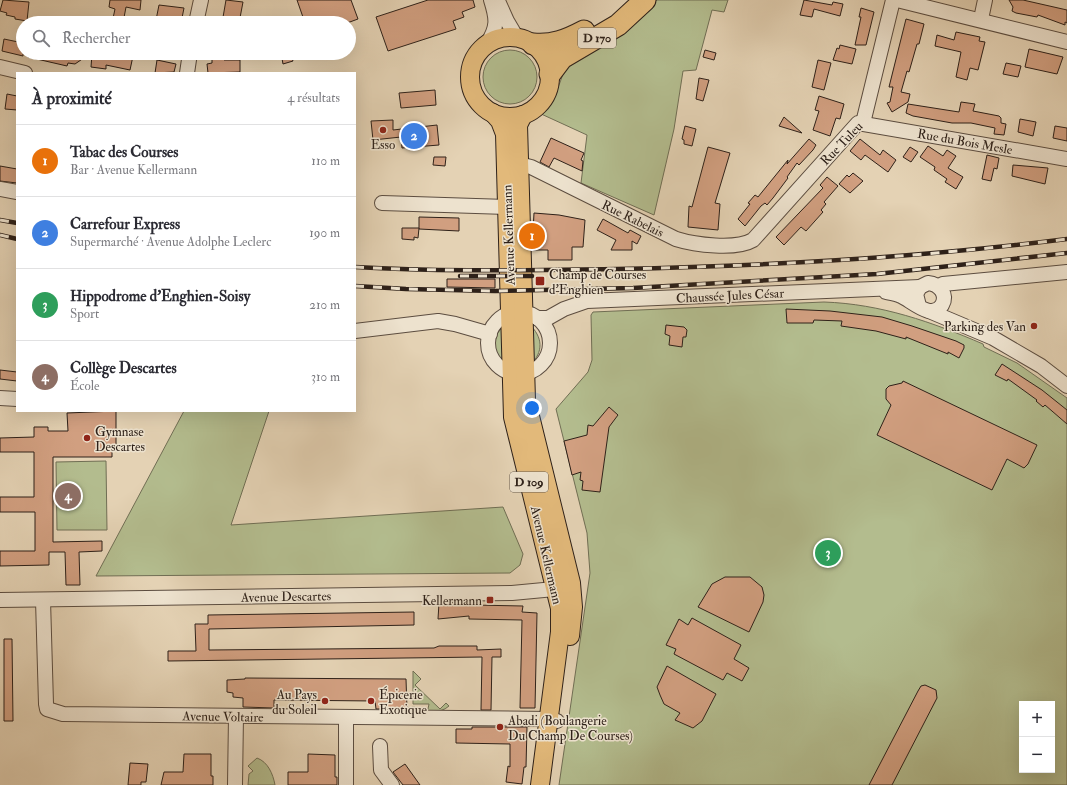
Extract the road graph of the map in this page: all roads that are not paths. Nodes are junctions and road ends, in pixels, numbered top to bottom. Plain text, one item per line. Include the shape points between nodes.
1 (201, 0) edge
2 (491, 0) edge
3 (498, 0) edge
4 (626, 0) edge
5 (645, 0) edge
6 (893, 0) edge
7 (897, 0) edge
8 (985, 0) edge
9 (198, 16) edge
10 (981, 19) junction
11 (525, 41) junction
12 (1067, 42) edge
13 (487, 44) junction
14 (189, 60) edge
15 (0, 67) edge
16 (21, 72) edge
17 (186, 72) edge
18 (550, 74) junction
19 (493, 113) junction
20 (523, 115) junction
21 (863, 122) junction
22 (1067, 159) edge
23 (519, 164) junction
24 (0, 189) edge
25 (16, 192) edge
26 (382, 203) dead end
27 (507, 207) junction
28 (753, 240) joint
29 (1067, 272) edge
30 (920, 287) junction
31 (872, 288) junction
32 (935, 301) junction
33 (587, 302) junction
34 (523, 315) junction
35 (356, 331) edge
36 (490, 334) junction
37 (548, 335) junction
38 (518, 373) junction
39 (1067, 386) edge
40 (0, 398) edge
41 (16, 399) edge
42 (564, 589) junction
43 (0, 600) edge
44 (43, 600) junction
45 (236, 716) junction
46 (346, 717) junction
47 (553, 720) junction
48 (380, 746) dead end
49 (235, 785) edge
50 (346, 785) edge
51 (392, 785) edge
52 (540, 785) edge
53 (547, 785) edge

1 - 9 street
2 - 13 street via 496,22 494,33
3 - 11 street via 507,21
4 - 11 highway, D 170 via 610,15 560,43 544,45
5 - 18 highway, D 170 via 618,25 562,58
6 - 21 street, Rue Tuleu
7 - 10 street
8 - 10 street
10 - 12 street
11 - 13 main road via 498,38
11 - 18 main road via 545,57
13 - 19 main road via 475,56 470,83 478,101
14 - 17 street
15 - 16 street
18 - 20 main road via 548,89 541,102
19 - 20 main road via 508,117
19 - 27 main road, Avenue Kellermann / D 109 via 500,121 505,134
20 - 23 main road, Avenue Kellermann / D 109 via 518,125
21 - 22 street, Rue du Bois Mesle
21 - 28 street, Rue Tuleu via 856,124
23 - 28 street, Rue Rabelais via 531,167 676,239 698,245 740,244
23 - 34 main road, Avenue Kellermann / D 109
24 - 25 street
26 - 27 street
27 - 34 main road, Avenue Kellermann / D 109
29 - 32 street via 956,283
30 - 31 street, Chaussée Jules César
30 - 32 street, Chaussée Jules César via 928,284
30 - 32 street via 916,294
31 - 32 street, Chaussée Jules César
31 - 33 street, Chaussée Jules César
32 - 39 street, Chaussée Jules César via 954,321 993,338
33 - 34 street, Chaussée Jules César via 564,309 548,318
33 - 37 street via 556,323
34 - 36 street via 496,323
34 - 37 street via 545,328
34 - 38 main road, Avenue Kellermann / D 109
35 - 36 street via 438,321
36 - 38 street via 490,355 496,363
37 - 38 street via 549,350 544,360 536,368
38 - 42 main road, Avenue Kellermann / D 109 via 526,400
40 - 41 street
42 - 44 street, Avenue Descartes via 512,593
42 - 47 main road, Avenue Kellermann / D 109 via 572,617
43 - 44 street, Avenue Descartes
44 - 45 street, Avenue Voltaire via 48,709 63,714
45 - 46 street, Avenue Voltaire
45 - 49 street
46 - 47 street, Avenue Voltaire
46 - 50 street
47 - 52 main road, Avenue Kellermann / D 109
47 - 53 main road, Avenue Kellermann / D 109
48 - 51 street via 381,770

